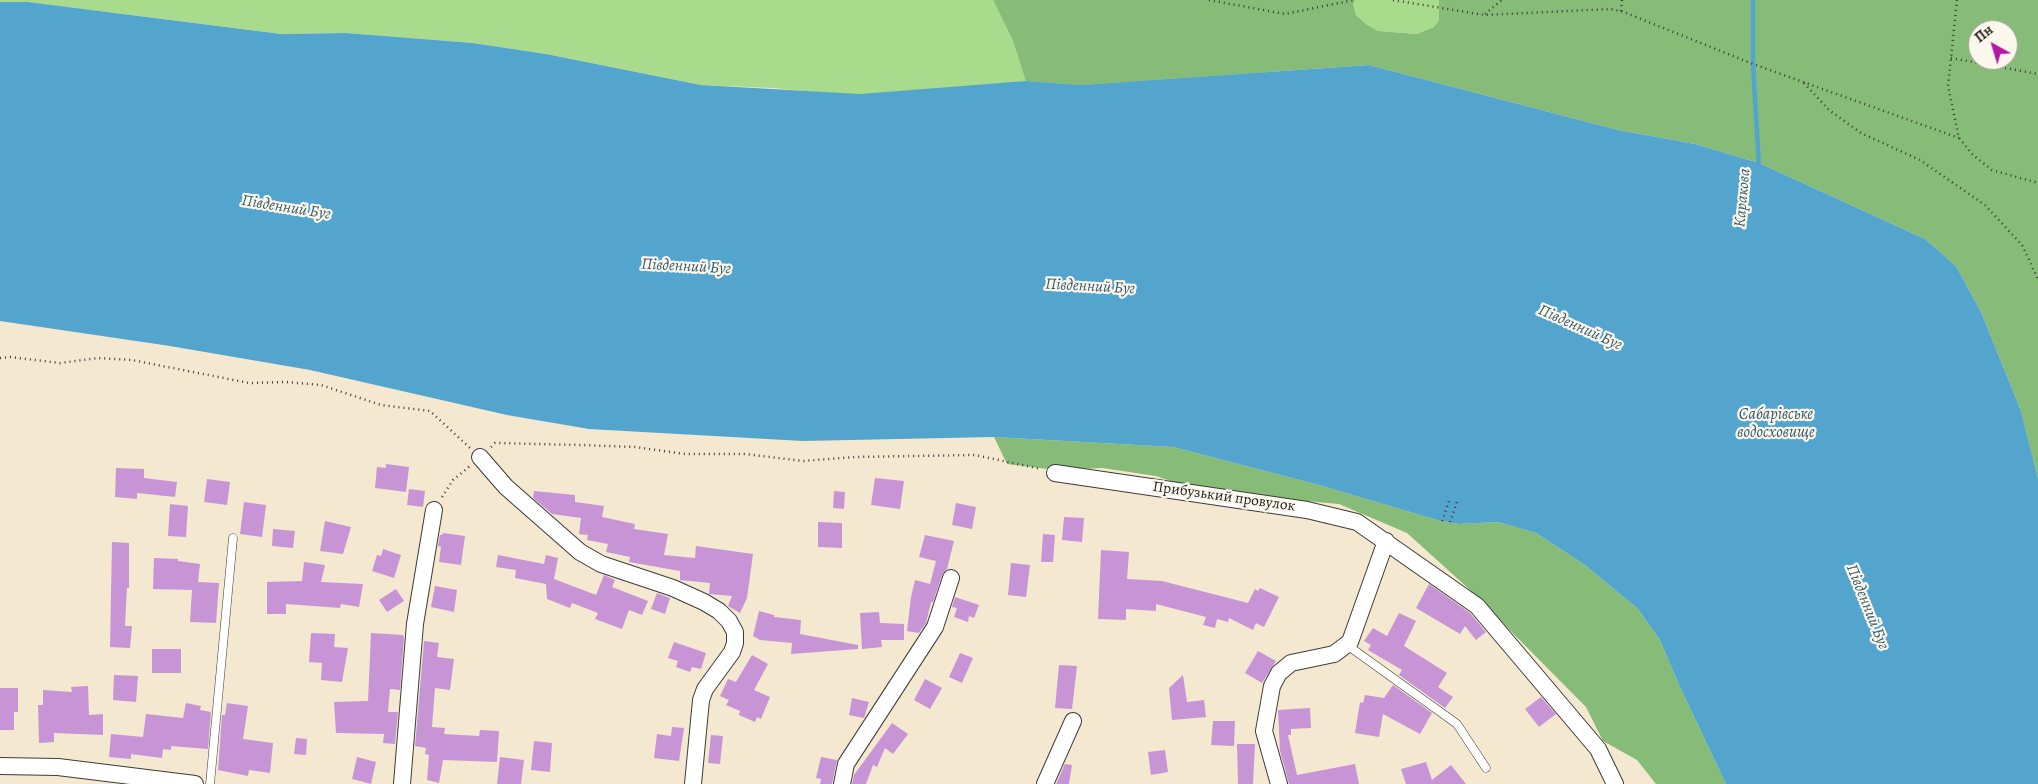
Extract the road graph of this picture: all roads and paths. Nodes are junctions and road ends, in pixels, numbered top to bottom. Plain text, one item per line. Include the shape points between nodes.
1 (1209, 0) edge
2 (1346, 0) edge
3 (1354, 0) edge
4 (1393, 0) edge
5 (1502, 0) edge
6 (1622, 0) edge
7 (1957, 0) edge
8 (1621, 11) junction
9 (1484, 15) junction
10 (1951, 58) junction
11 (2038, 74) edge
12 (1803, 82) junction
13 (1959, 138) junction
14 (2038, 182) edge
15 (2038, 279) edge
16 (0, 358) edge
17 (480, 457) junction
18 (1055, 472) joint
19 (1450, 498) dead end
20 (1458, 499) dead end
21 (434, 510) joint
22 (1442, 521) dead end
23 (1450, 522) dead end
24 (233, 538) dead end
25 (1386, 541) junction
26 (951, 578) dead end
27 (1347, 645) junction
28 (1073, 722) dead end
29 (0, 766) edge
30 (1486, 768) dead end
31 (195, 784) edge
32 (210, 784) edge
33 (402, 784) edge
34 (693, 784) edge
35 (842, 784) edge
36 (1046, 784) edge
37 (1279, 784) edge
38 (1615, 784) edge

1 - 2 path via 1285,14
2 - 3 path
4 - 9 path
5 - 9 path
6 - 8 path
7 - 10 path
8 - 9 path
8 - 12 path
10 - 11 path
10 - 13 path via 1948,86
12 - 13 path
12 - 15 path via 1829,110 1861,133 1920,160 1985,205 2022,245
13 - 14 path via 1992,170
16 - 17 path via 60,364 98,358 132,360 248,384 286,382 321,385 381,405 430,411
17 - 18 path via 495,443 635,448 685,454 745,454 803,461 975,455
17 - 21 path via 453,480
17 - 34 street via 506,487 580,552 601,564 696,598 729,621 735,632 735,642 701,700
18 - 25 street, Прибузький провулок via 1307,510 1357,522
19 - 22 path
20 - 23 path
21 - 33 street via 415,624
24 - 32 lane
25 - 27 street
25 - 38 street, Прибузький провулок via 1477,606 1598,749
26 - 35 street via 936,627 846,764
27 - 30 lane via 1456,724
27 - 37 street via 1334,654 1291,663 1279,673 1264,731
28 - 36 street
29 - 31 street via 58,767

